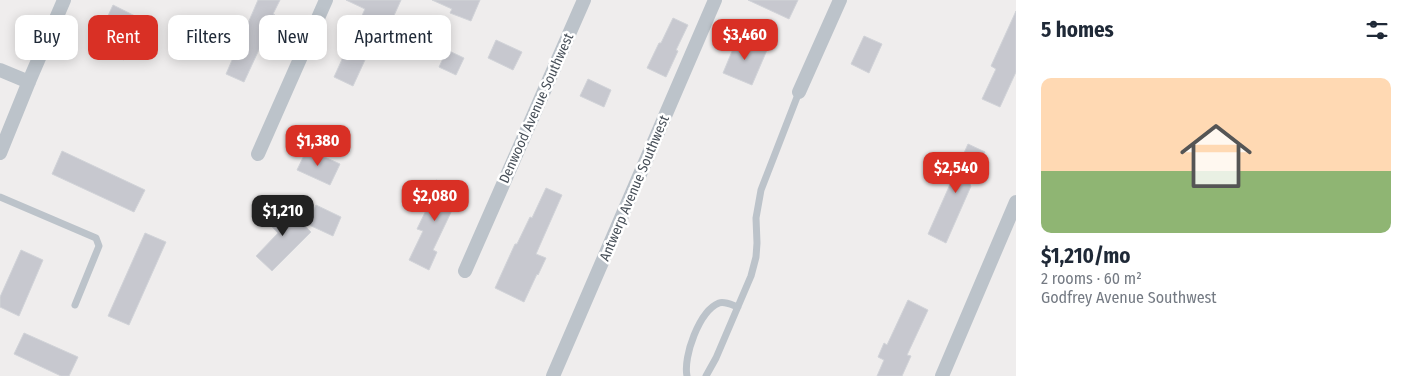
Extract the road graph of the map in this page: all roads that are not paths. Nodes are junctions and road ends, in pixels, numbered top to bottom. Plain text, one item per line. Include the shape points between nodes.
1 (64, 0) edge
2 (326, 0) edge
3 (584, 0) edge
4 (715, 0) edge
5 (840, 0) edge
6 (0, 70) edge
7 (29, 82) junction
8 (799, 92) joint
9 (0, 152) edge
10 (258, 154) dead end
11 (0, 197) edge
12 (1016, 202) edge
13 (465, 271) dead end
14 (75, 305) dead end
15 (738, 307) junction
16 (552, 376) edge
17 (688, 376) edge
18 (706, 376) edge
19 (942, 376) edge

1 - 7 street
2 - 10 street
3 - 13 street, Denwood Avenue Southwest
4 - 16 street, Antwerp Avenue Southwest
5 - 8 street
6 - 7 street
7 - 9 street
8 - 15 lane via 760,190 756,257
11 - 14 lane via 96,238 99,246
12 - 19 street
15 - 17 lane via 719,303 703,320 690,346
15 - 18 lane

